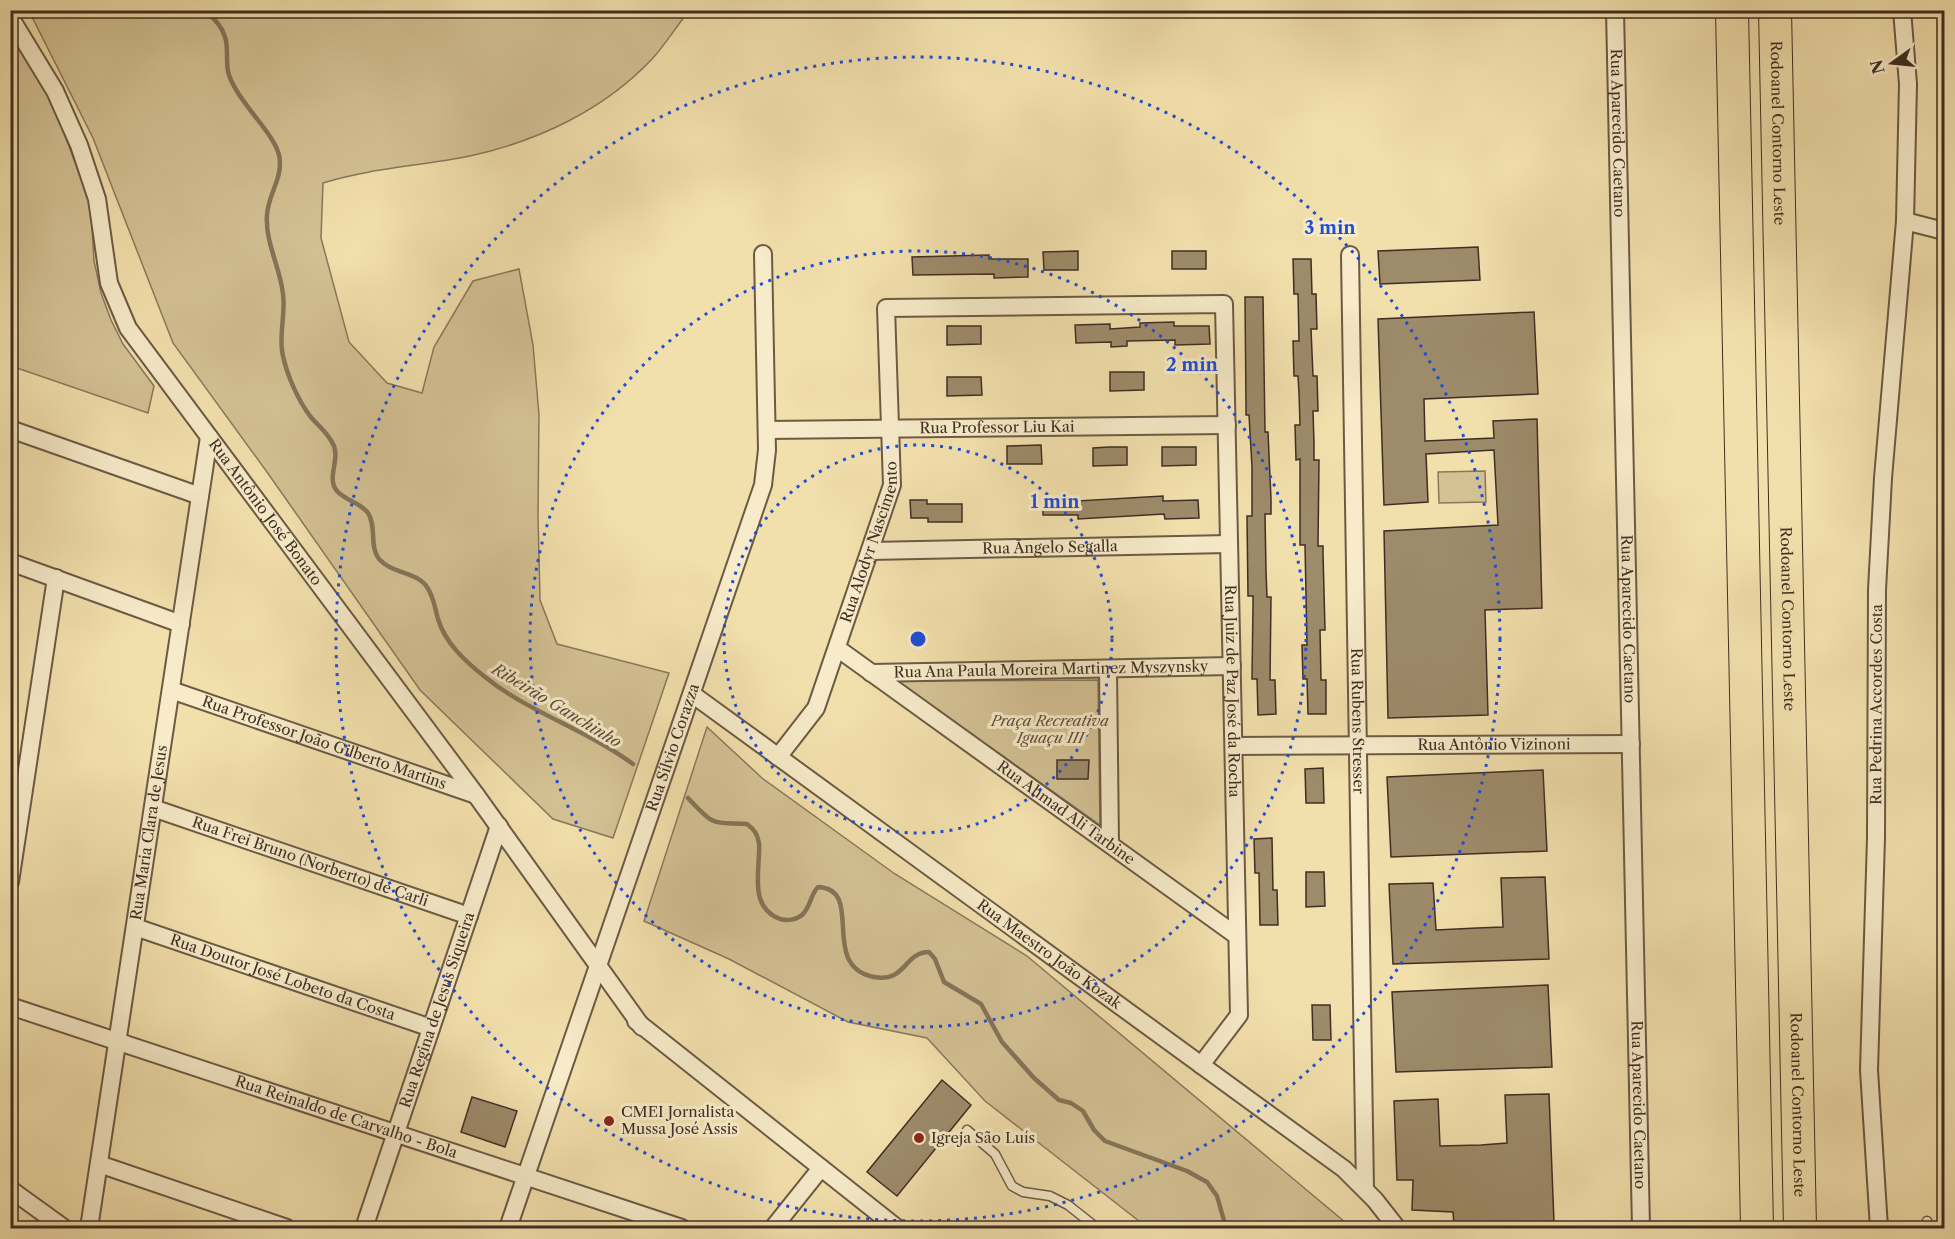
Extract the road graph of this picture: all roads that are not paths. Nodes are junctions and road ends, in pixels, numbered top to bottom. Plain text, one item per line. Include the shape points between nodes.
1 (1615, 10) edge
2 (1732, 10) edge
3 (1775, 10) edge
4 (1902, 10) edge
5 (10, 17) edge
6 (1905, 221) junction
7 (1944, 231) edge
8 (763, 254) dead end
9 (1350, 255) dead end
10 (886, 308) joint
11 (1227, 425) junction
12 (10, 429) edge
13 (891, 429) junction
14 (767, 430) junction
15 (209, 437) junction
16 (200, 496) junction
17 (1229, 544) junction
18 (870, 551) junction
19 (10, 562) edge
20 (56, 578) junction
21 (181, 624) junction
22 (837, 648) junction
23 (1232, 666) junction
24 (1108, 669) junction
25 (871, 673) junction
26 (171, 690) junction
27 (692, 694) junction
28 (1631, 744) junction
29 (1358, 745) junction
30 (1234, 746) junction
31 (778, 757) junction
32 (476, 795) junction
33 (153, 808) junction
34 (499, 826) junction
35 (1110, 844) junction
36 (10, 882) edge
37 (469, 916) junction
38 (135, 927) junction
39 (1237, 936) junction
40 (597, 968) junction
41 (10, 1006) edge
42 (431, 1028) junction
43 (118, 1041) junction
44 (1201, 1065) junction
45 (967, 1130) dead end
46 (396, 1134) junction
47 (99, 1164) junction
48 (821, 1168) junction
49 (526, 1177) junction
50 (10, 1189) edge
51 (1365, 1189) junction
52 (64, 1228) edge
53 (89, 1228) edge
54 (287, 1228) edge
55 (364, 1228) edge
56 (508, 1228) edge
57 (682, 1228) edge
58 (773, 1228) edge
59 (897, 1228) edge
60 (1097, 1228) edge
61 (1396, 1228) edge
62 (1641, 1228) edge
63 (1757, 1228) edge
64 (1800, 1228) edge
65 (1880, 1228) edge

1 - 28 street, Rua Aparecido Caetano
2 - 63 highway
3 - 64 highway, Rodoanel Contorno Leste
4 - 6 street, Rua Pedrina Accordes Costa via 1908,84
5 - 15 street, Rua Antônio José Bonato via 55,91 86,162 97,199 105,263 118,307 144,352
6 - 7 street
6 - 65 street, Rua Pedrina Accordes Costa via 1877,590 1876,838 1869,1070
8 - 14 street, Rua Sílvio Corazza
9 - 29 street, Rua Rubens Stresser
10 - 11 street, Rua Juiz de Paz José da Rocha via 1224,304
10 - 13 street, Rua Alodyr Nascimento
11 - 13 street, Rua Professor Liu Kai
11 - 17 street, Rua Juiz de Paz José da Rocha
12 - 16 street
13 - 14 street, Rua Professor Liu Kai
13 - 18 street, Rua Alodyr Nascimento via 892,485
14 - 27 street, Rua Sílvio Corazza via 763,485
15 - 16 street, Rua Maria Clara de Jesus
15 - 32 street, Rua Antônio José Bonato
16 - 21 street, Rua Maria Clara de Jesus
17 - 18 street, Rua Ângelo Segalla
17 - 23 street, Rua Juiz de Paz José da Rocha
18 - 22 street, Rua Alodyr Nascimento
19 - 20 street
20 - 21 street
20 - 36 street
21 - 26 street, Rua Maria Clara de Jesus
22 - 25 street, Rua Ahmad Ali Tarbine
22 - 31 street, Rua Alodyr Nascimento via 816,708
23 - 24 street, Rua Ana Paula Moreira Martinez Myszynsky
23 - 30 street, Rua Juiz de Paz José da Rocha
24 - 25 street, Rua Ana Paula Moreira Martinez Myszynsky
24 - 35 street
25 - 35 street, Rua Ahmad Ali Tarbine
26 - 32 street, Rua Professor João Gilberto Martins
26 - 33 street, Rua Maria Clara de Jesus
27 - 31 street, Rua Maestro João Kozak
27 - 40 street, Rua Sílvio Corazza
28 - 29 street, Rua Antônio Vizinoni
28 - 62 street, Rua Aparecido Caetano
29 - 30 street, Rua Antônio Vizinoni
29 - 51 street, Rua Rubens Stresser
30 - 39 street, Rua Juiz de Paz José da Rocha
31 - 44 street, Rua Maestro João Kozak
32 - 34 street, Rua Antônio José Bonato
33 - 37 street, Rua Frei Bruno (Norberto) de Carli
33 - 38 street, Rua Maria Clara de Jesus
34 - 37 street, Rua Regina de Jesus Siqueira
34 - 40 street, Rua Antônio José Bonato
35 - 39 street, Rua Ahmad Ali Tarbine
37 - 42 street, Rua Regina de Jesus Siqueira
38 - 42 street, Rua Doutor José Lobeto da Costa
38 - 43 street, Rua Maria Clara de Jesus
39 - 44 street, Rua Juiz de Paz José da Rocha via 1239,1015
40 - 48 street, Rua Antônio José Bonato via 642,1027
40 - 49 street, Rua Sílvio Corazza
41 - 43 street, Rua Reinaldo de Carvalho - Bola
42 - 46 street, Rua Regina de Jesus Siqueira
43 - 46 street, Rua Reinaldo de Carvalho - Bola
43 - 47 street, Rua Maria Clara de Jesus
44 - 51 street, Rua Maestro João Kozak
45 - 60 lane via 995,1154 1012,1186 1023,1192 1050,1196
46 - 49 street, Rua Reinaldo de Carvalho - Bola
46 - 55 street, Rua Regina de Jesus Siqueira
47 - 53 street, Rua Maria Clara de Jesus
47 - 54 street
48 - 58 street
48 - 59 street, Rua Antônio José Bonato
49 - 56 street, Rua Sílvio Corazza
49 - 57 street, Rua Reinaldo de Carvalho - Bola
50 - 52 street
51 - 61 street, Rua Maestro João Kozak

